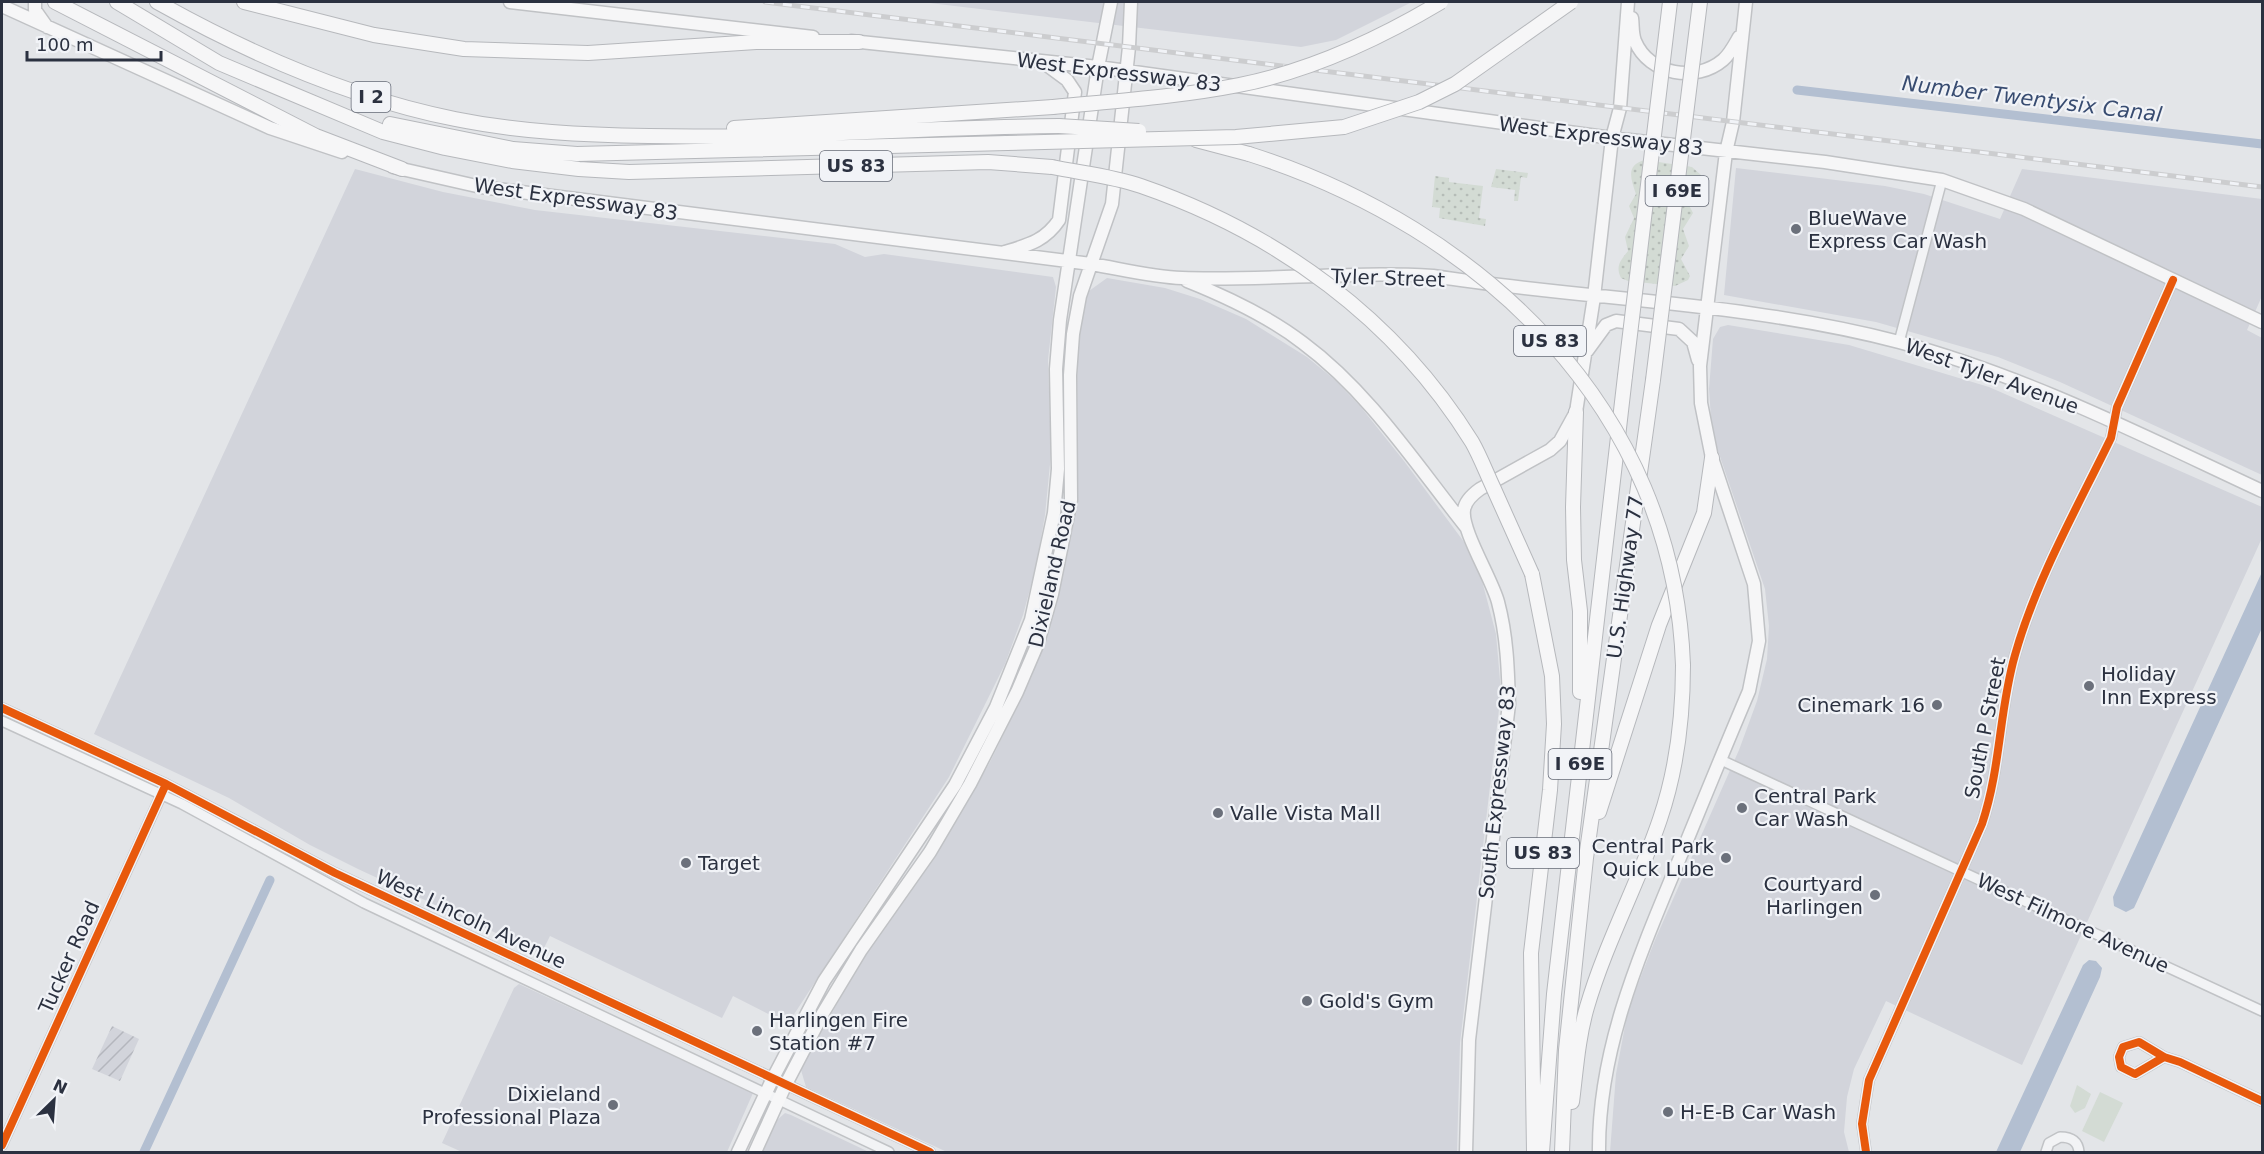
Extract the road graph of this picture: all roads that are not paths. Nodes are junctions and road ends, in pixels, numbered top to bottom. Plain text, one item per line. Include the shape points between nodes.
1 (35, 2) edge
2 (56, 2) edge
3 (117, 2) edge
4 (157, 2) edge
5 (244, 2) edge
6 (510, 2) edge
7 (1112, 2) edge
8 (1131, 2) edge
9 (1441, 2) edge
10 (1571, 2) edge
11 (1629, 2) edge
12 (1670, 2) edge
13 (1700, 2) edge
14 (1746, 2) edge
15 (544, 4) edge
16 (2, 6) edge
17 (48, 28) junction
18 (1742, 32) junction
19 (859, 42) junction
20 (1041, 62) junction
21 (1098, 67) junction
22 (1124, 72) junction
23 (310, 102) junction
24 (577, 134) junction
25 (1612, 138) junction
26 (1726, 152) junction
27 (402, 169) junction
28 (1942, 180) junction
29 (998, 254) junction
30 (1069, 262) junction
31 (1091, 264) junction
32 (1180, 278) junction
33 (2173, 280) junction
34 (1594, 297) junction
35 (1707, 309) junction
36 (2262, 322) edge
37 (1899, 342) junction
38 (1585, 355) junction
39 (1700, 366) junction
40 (1576, 412) junction
41 (2115, 423) junction
42 (1712, 458) junction
43 (2262, 491) edge
44 (1466, 527) junction
45 (2, 708) edge
46 (2, 721) edge
47 (1580, 754) junction
48 (1721, 759) junction
49 (166, 784) junction
50 (161, 795) junction
51 (1586, 858) junction
52 (1962, 871) junction
53 (2262, 1011) edge
54 (2164, 1057) junction
55 (772, 1080) junction
56 (785, 1086) junction
57 (765, 1095) junction
58 (778, 1101) junction
59 (2262, 1101) edge
60 (2, 1145) edge
61 (738, 1152) edge
62 (755, 1152) edge
63 (889, 1152) edge
64 (930, 1152) edge
65 (1466, 1152) edge
66 (1534, 1152) edge
67 (1542, 1152) edge
68 (1564, 1152) edge
69 (1599, 1152) edge
70 (1866, 1152) edge
71 (2046, 1152) edge
72 (2079, 1152) edge

1 - 17 main road
2 - 27 highway via 316,136
3 - 23 highway via 219,63
4 - 24 highway, I 2 via 272,60 373,98 482,124
5 - 19 highway via 374,35 464,49 588,53 756,42
6 - 15 main road, West Expressway 83
7 - 21 main road, Dixieland Road
8 - 22 main road, Dixieland Road
9 - 24 highway, bridge via 1397,28 1307,66 1262,79 1171,95 1053,107
10 - 23 highway, bridge via 1455,84 1419,102 1344,127 1225,138 577,154 448,138
11 - 18 main road via 1635,41 1647,59 1679,74 1707,70 1723,60
11 - 25 main road via 1620,108
12 - 47 highway, U.S. Highway 77 / I 69E, bridge
13 - 51 highway, U.S. Highway 77 / I 69E, bridge via 1653,380
14 - 18 main road
15 - 19 main road, West Expressway 83
16 - 17 main road, West Expressway 83
17 - 27 main road, West Expressway 83 via 270,128
18 - 26 main road
19 - 20 main road, West Expressway 83
20 - 21 main road, West Expressway 83
20 - 29 main road via 1067,80 1075,92 1059,220 1051,233 1036,243
21 - 22 main road, West Expressway 83
21 - 30 main road, Dixieland Road
22 - 25 main road, West Expressway 83
22 - 31 main road, Dixieland Road via 1112,204
23 - 66 highway, US 83, bridge via 383,132 445,148 579,169 720,171 988,162 1052,167 1139,185 1226,220 1294,258 1356,305 1412,360 1468,435 1532,574 1552,676 1554,724 1531,953
24 - 68 highway, US 83, bridge via 761,136 1059,126 1166,135 1215,145 1293,169 1354,195 1403,222 1452,254 1541,332 1607,414 1635,463 1657,516 1671,565 1683,665 1681,718 1668,794 1587,1009
25 - 26 main road, West Expressway 83
25 - 34 main road
26 - 28 main road, West Expressway 83
26 - 35 main road
27 - 29 main road, West Expressway 83 via 492,189
28 - 33 main road, West Expressway 83 via 2024,208
28 - 37 street
29 - 30 main road, West Expressway 83
30 - 31 main road, West Expressway 83
30 - 55 main road, Dixieland Road via 1057,345 1059,441 1054,513 1031,620 996,706 955,785 830,972
31 - 32 main road, West Expressway 83
31 - 56 main road, Dixieland Road via 1077,306 1073,334 1071,500 1052,594 1034,654 948,824 847,972
32 - 34 main road, Tyler Street via 1433,276
32 - 44 main road, South Expressway 83 via 1261,316 1328,363 1377,412
33 - 36 main road, West Expressway 83
33 - 41 street, South P Street via 2117,407
34 - 35 main road, Tyler Street
34 - 38 main road
35 - 37 main road, West Tyler Avenue
35 - 39 main road
37 - 41 main road, West Tyler Avenue via 2027,385
38 - 39 main road via 1606,325 1616,321 1685,332 1693,342
38 - 40 main road
39 - 42 main road via 1701,403
40 - 44 main road via 1551,450 1470,497 1464,511
40 - 47 highway via 1573,507 1580,611
41 - 43 main road, West Tyler Avenue
41 - 52 street, South P Street via 2022,631 1990,798
42 - 48 main road via 1751,568 1759,630 1749,692
42 - 51 highway via 1704,513 1648,656
44 - 65 main road, South Expressway 83 via 1498,600 1508,661 1509,704 1469,1040
45 - 49 street, West Lincoln Avenue
46 - 50 street, West Lincoln Avenue
47 - 67 highway, U.S. Highway 77 / I 69E via 1554,994
48 - 52 street, West Filmore Avenue
48 - 69 main road via 1617,1018 1599,1118
49 - 50 street, Tucker Road
49 - 55 street, West Lincoln Avenue via 335,873
50 - 57 street, West Lincoln Avenue via 364,903
50 - 60 street, Tucker Road
51 - 68 highway, U.S. Highway 77 / I 69E via 1566,1050
52 - 53 street, West Filmore Avenue
52 - 70 street, South P Street via 1874,1066 1863,1109
54 - 54 street via 2145,1043 2133,1041 2123,1047 2121,1067 2136,1074
54 - 59 street
55 - 56 street, West Lincoln Avenue
55 - 57 main road, Dixieland Road
56 - 58 main road, Dixieland Road
56 - 64 street, West Lincoln Avenue
57 - 58 street, West Lincoln Avenue
57 - 61 main road, Dixieland Road
58 - 62 main road, Dixieland Road
58 - 63 street, West Lincoln Avenue
71 - 72 street via 2054,1139 2066,1137 2077,1144

